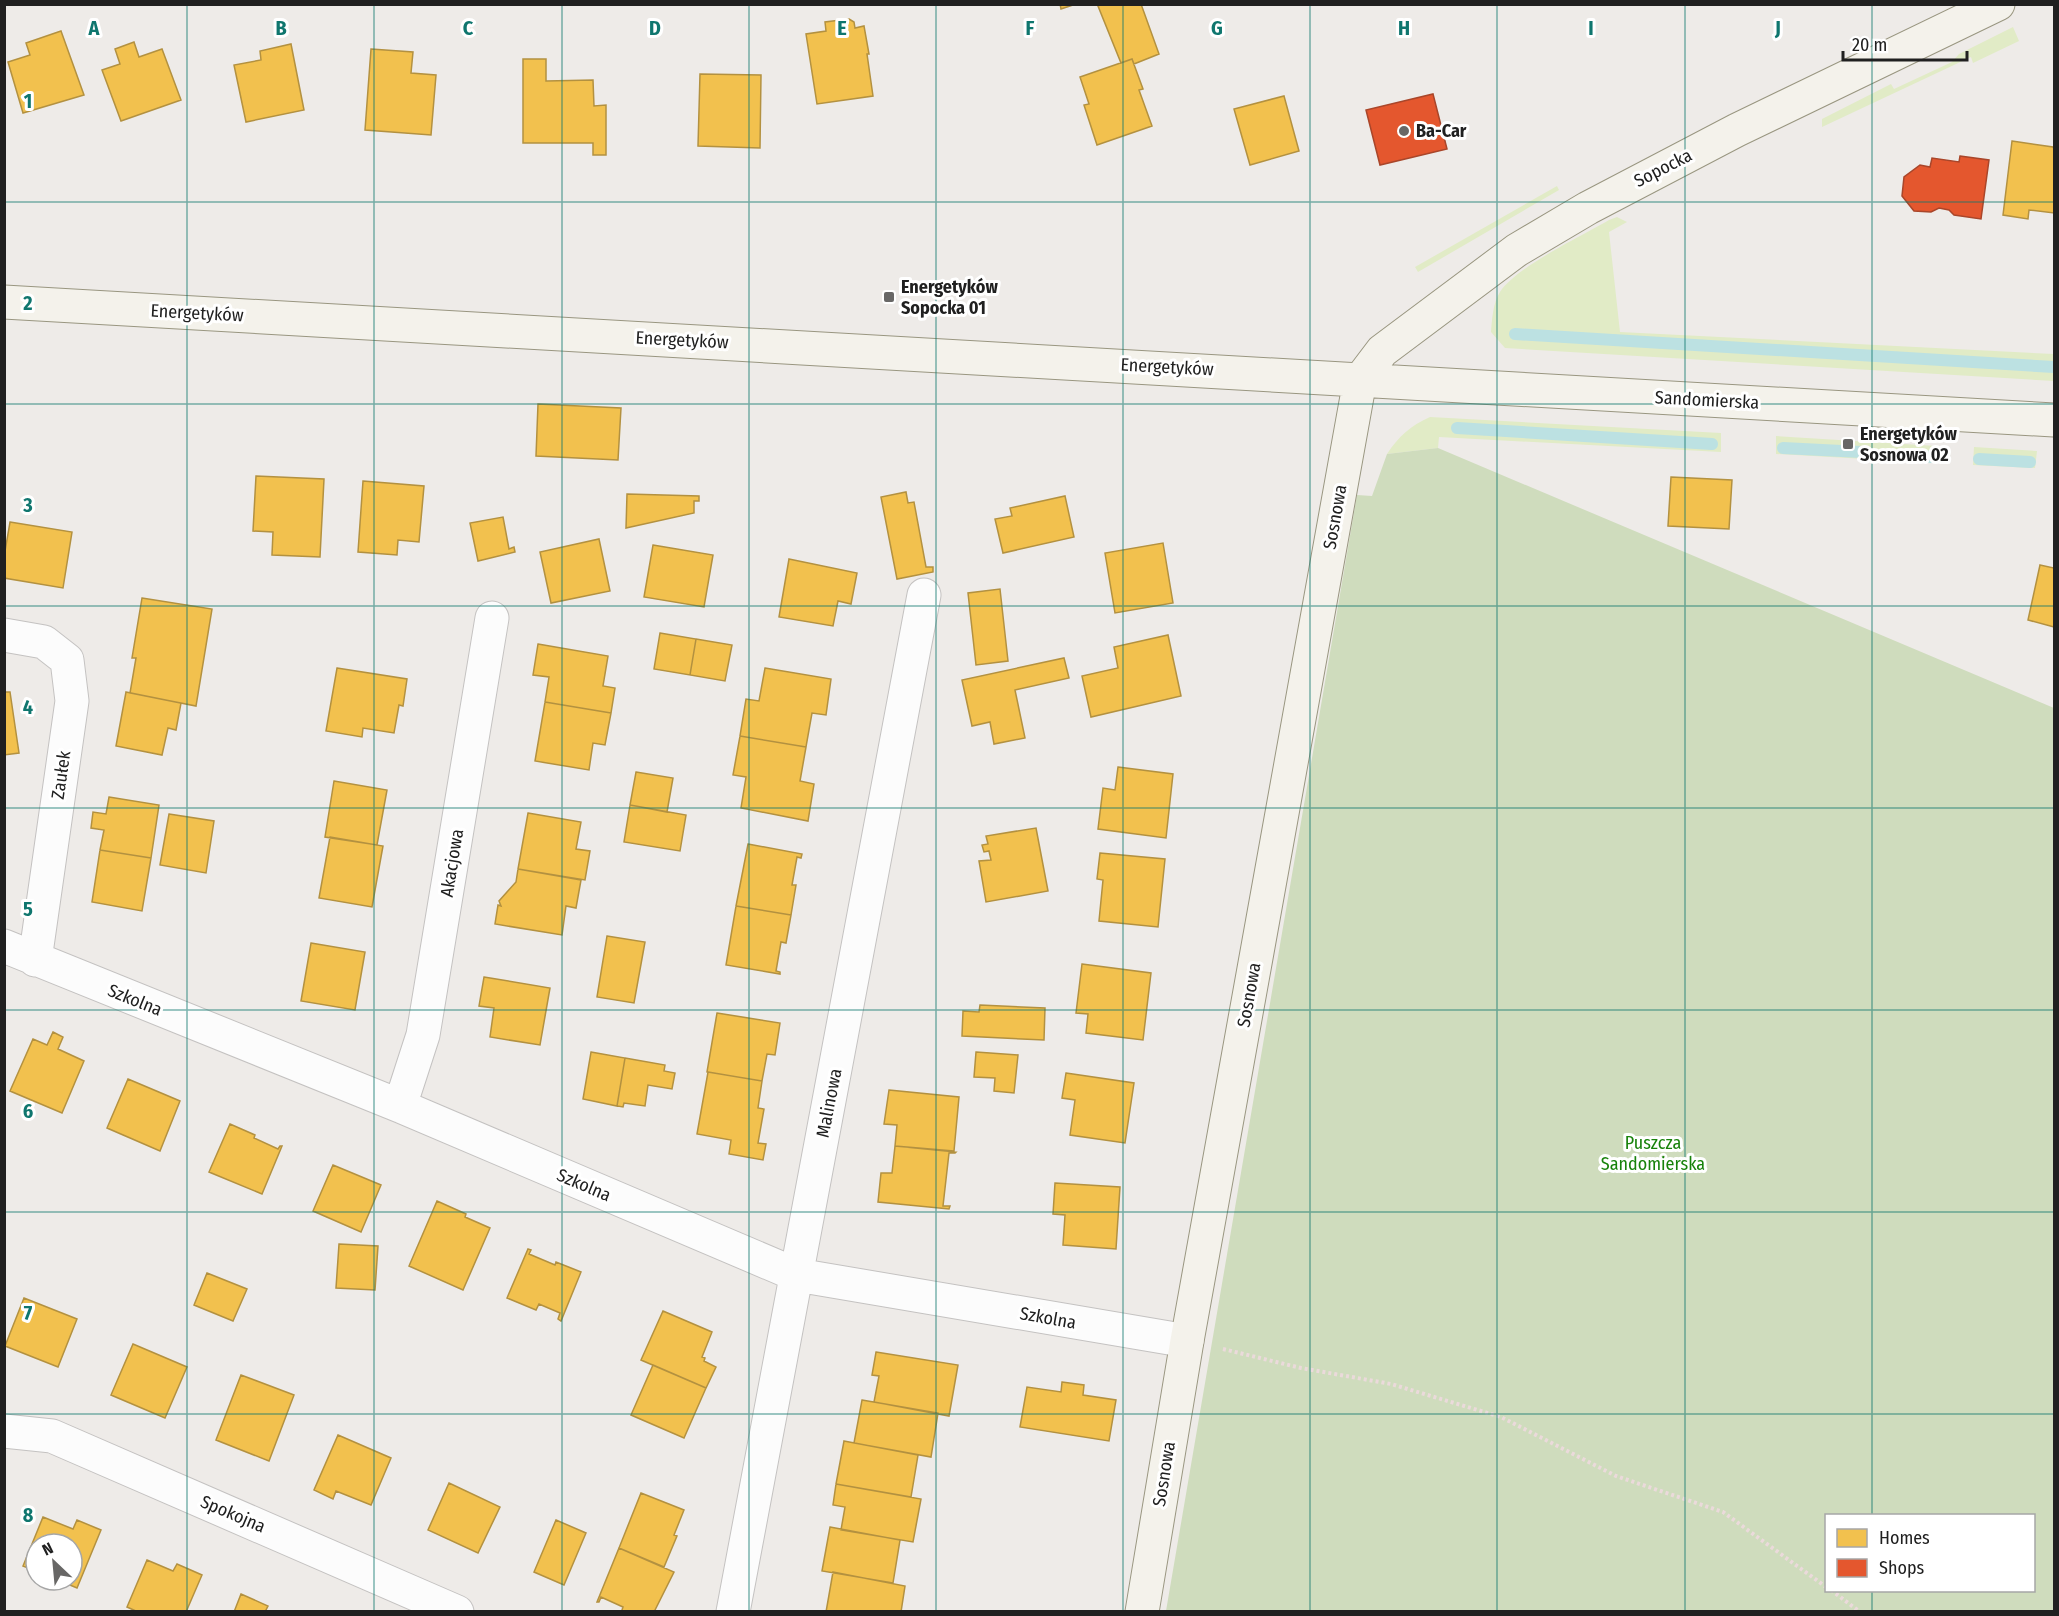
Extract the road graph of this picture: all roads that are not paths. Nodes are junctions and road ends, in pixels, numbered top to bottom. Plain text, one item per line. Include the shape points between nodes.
1 (1998, 4) edge
2 (4, 302) edge
3 (1360, 380) junction
4 (2055, 420) edge
5 (924, 595) dead end
6 (492, 618) dead end
7 (4, 635) edge
8 (4, 946) edge
9 (35, 960) junction
10 (400, 1106) junction
11 (797, 1275) junction
12 (1187, 1341) junction
13 (4, 1431) edge
14 (458, 1611) edge
15 (733, 1611) edge
16 (1142, 1611) edge

1 - 3 main road, Sopocka via 1737,130 1588,208 1517,250 1382,351
2 - 3 main road, Energetyków
3 - 4 main road, Sandomierska
3 - 12 main road, Sosnowa
5 - 11 street, Malinowa
6 - 10 street, Akacjowa via 423,1035
7 - 9 street, Zaułek via 44,642 67,660 72,700
8 - 9 street, Szkolna
9 - 10 street, Szkolna
10 - 11 street, Szkolna
11 - 12 street, Szkolna
11 - 15 street, Malinowa
12 - 16 main road, Sosnowa
13 - 14 street, Spokojna via 52,1436

